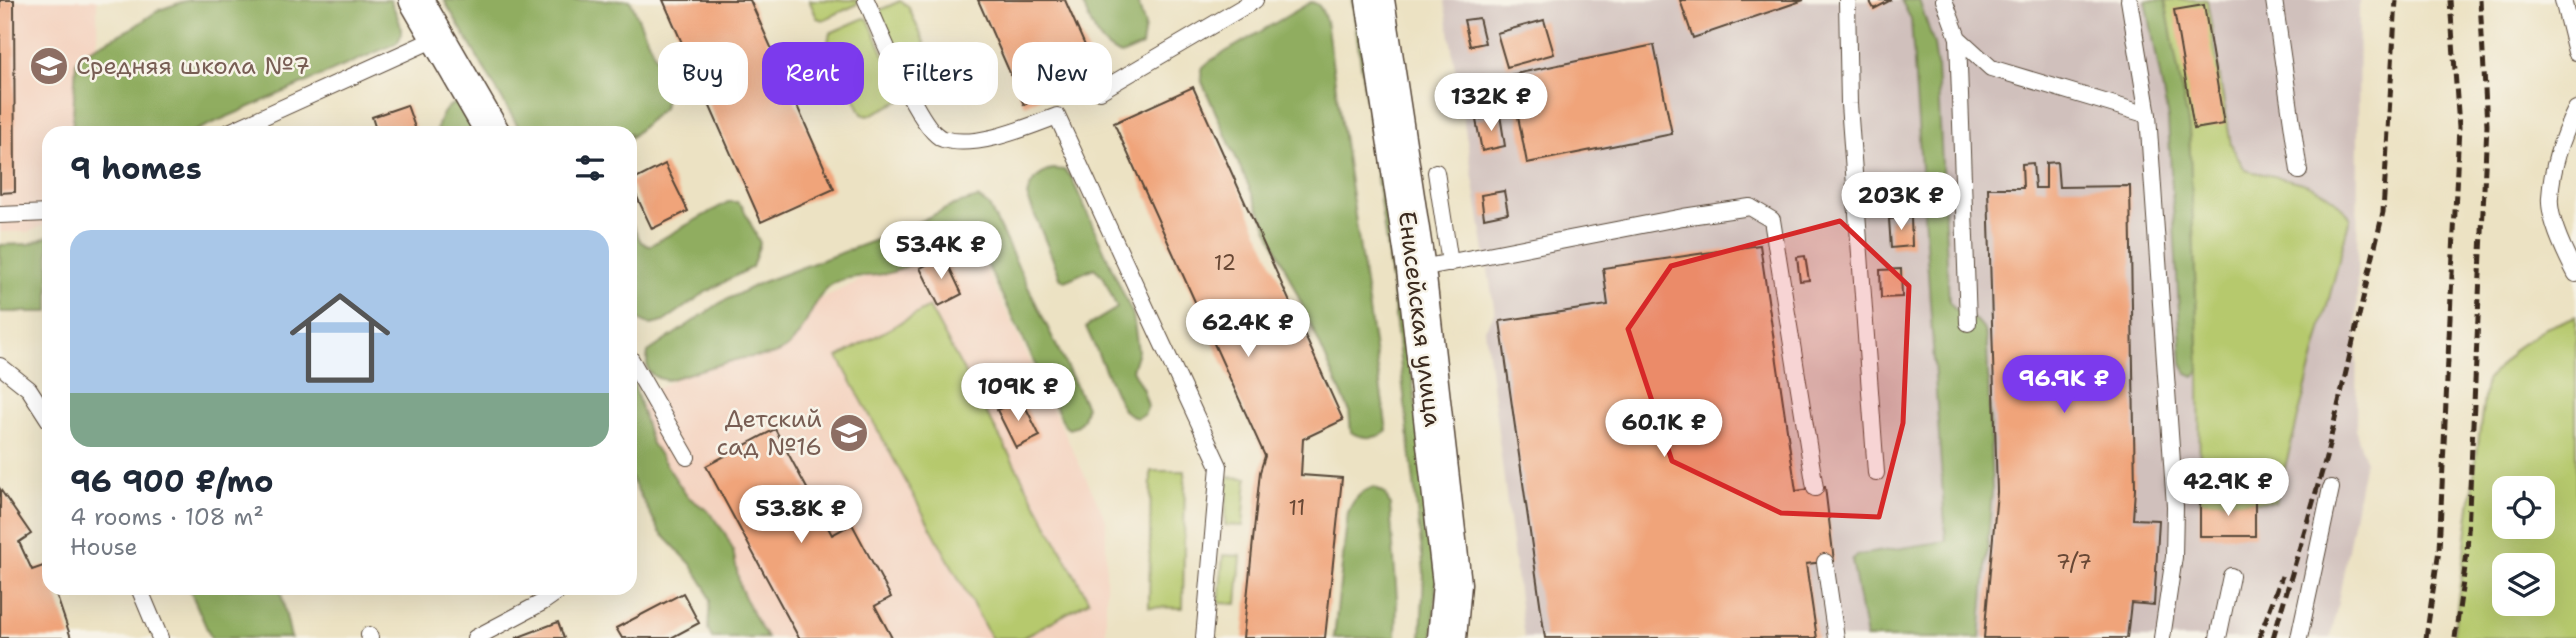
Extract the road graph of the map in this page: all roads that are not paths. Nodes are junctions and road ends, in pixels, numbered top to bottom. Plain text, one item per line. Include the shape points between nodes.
1 (416, 0) edge
2 (866, 0) edge
3 (1255, 0) edge
4 (1376, 0) edge
5 (1847, 0) edge
6 (1944, 0) edge
7 (2129, 0) edge
8 (2274, 0) edge
9 (2563, 0) edge
10 (437, 38) junction
11 (1958, 38) junction
12 (2576, 52) edge
13 (1112, 84) edge
14 (2576, 108) edge
15 (2148, 115) junction
16 (242, 126) edge
17 (489, 126) edge
18 (2300, 171) dead end
19 (1436, 172) dead end
20 (42, 213) edge
21 (0, 215) edge
22 (1433, 266) junction
23 (2576, 274) edge
24 (1968, 323) dead end
25 (0, 366) edge
26 (637, 370) edge
27 (42, 409) edge
28 (687, 457) dead end
29 (1876, 473) dead end
30 (1815, 488) dead end
31 (2331, 488) dead end
32 (1825, 562) dead end
33 (2231, 576) dead end
34 (1452, 584) junction
35 (142, 595) edge
36 (554, 595) edge
37 (160, 638) edge
38 (475, 638) edge
39 (1205, 638) edge
40 (1447, 638) edge
41 (1464, 638) edge
42 (1836, 638) edge
43 (2162, 638) edge
44 (2218, 638) edge
45 (2299, 638) edge

1 - 10 street
2 - 39 lane via 914,104 940,138 975,141 1057,116 1219,466
3 - 13 lane
4 - 22 main road, Енисейская улица
5 - 29 lane via 1849,104
6 - 11 lane
7 - 15 lane
8 - 18 lane
9 - 12 lane
10 - 16 lane
10 - 17 street
11 - 15 lane via 1991,68
11 - 24 lane
14 - 23 lane via 2563,135 2549,200 2561,247
15 - 43 lane via 2175,506 2174,557
19 - 22 lane
20 - 21 lane
22 - 30 lane via 1750,207 1772,220
22 - 34 main road, Енисейская улица
25 - 27 lane via 29,389
26 - 28 lane
31 - 45 lane
32 - 42 lane
33 - 44 lane
34 - 40 main road, Енисейская улица
34 - 41 street
35 - 37 lane
36 - 38 lane

